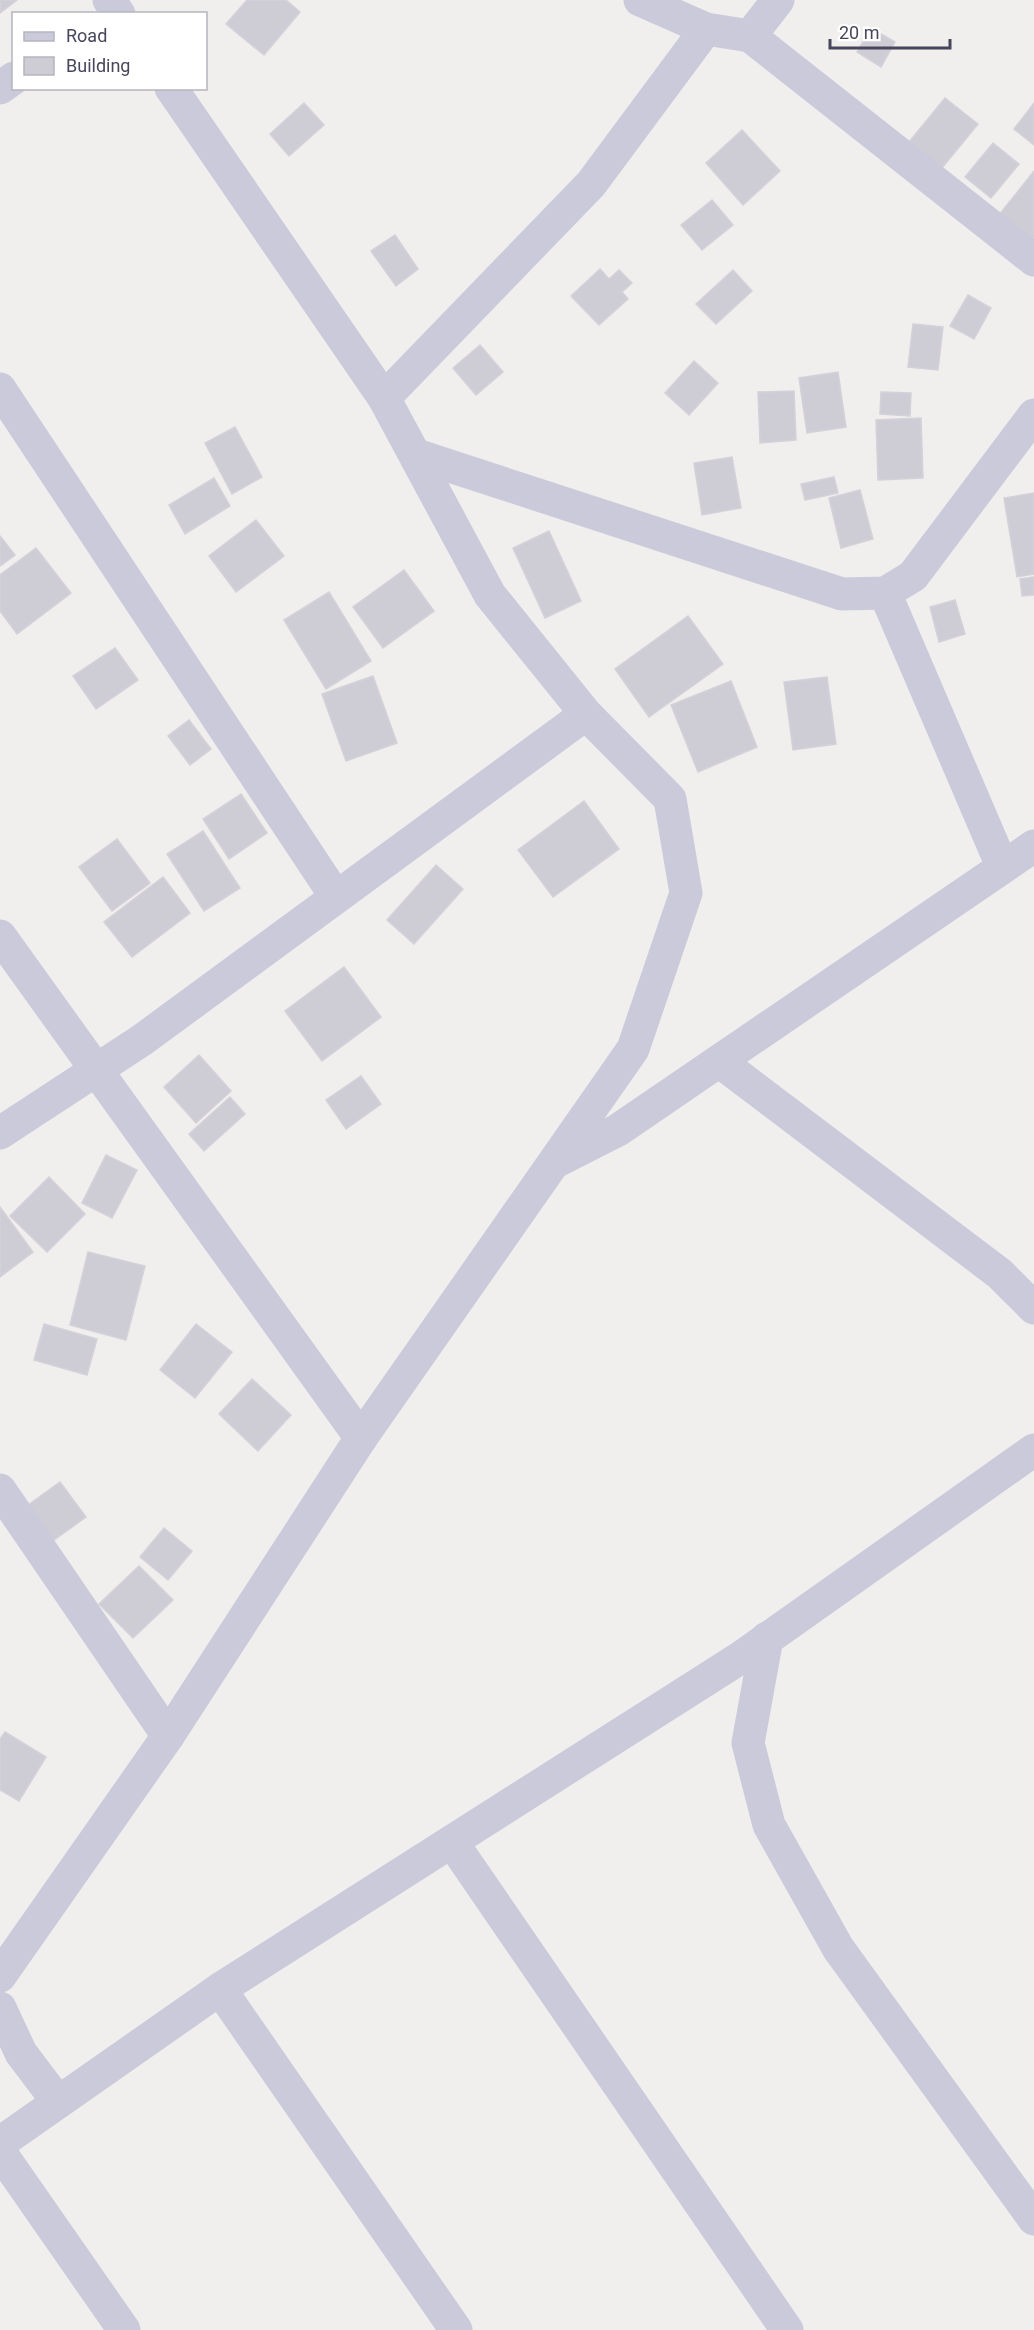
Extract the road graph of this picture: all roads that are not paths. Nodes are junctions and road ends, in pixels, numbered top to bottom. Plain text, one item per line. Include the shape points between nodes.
1 (640, 0) edge
2 (778, 0) edge
3 (706, 29) junction
4 (750, 36) junction
5 (172, 90) edge
6 (1034, 260) edge
7 (0, 389) edge
8 (384, 398) junction
9 (1034, 415) edge
10 (416, 455) junction
11 (885, 593) junction
12 (586, 714) junction
13 (1034, 846) edge
14 (1002, 866) junction
15 (336, 897) junction
16 (0, 936) edge
17 (719, 1061) junction
18 (96, 1070) junction
19 (0, 1133) edge
20 (552, 1164) junction
21 (1034, 1308) edge
22 (361, 1438) junction
23 (1034, 1450) edge
24 (0, 1490) edge
25 (767, 1638) junction
26 (168, 1736) junction
27 (452, 1842) junction
28 (0, 1976) edge
29 (220, 1989) junction
30 (0, 2008) edge
31 (58, 2102) junction
32 (0, 2143) edge
33 (0, 2152) edge
34 (1034, 2218) edge
35 (124, 2330) edge
36 (456, 2330) edge
37 (787, 2330) edge

1 - 3 street
2 - 4 street
3 - 4 street
3 - 8 street via 591,184
4 - 6 street
5 - 8 street
7 - 15 street
8 - 10 street
9 - 11 street via 913,576
10 - 11 street via 842,594
10 - 12 street via 490,595
11 - 14 street
12 - 15 street
12 - 20 street via 670,799 686,893 633,1049
13 - 14 street
14 - 17 street
15 - 18 street
16 - 18 street
17 - 20 street via 618,1130
17 - 21 street via 1000,1274
18 - 19 street
18 - 22 street
20 - 22 street
22 - 26 street
23 - 25 street
24 - 26 street
25 - 27 street
25 - 34 street via 748,1743 769,1825 838,1948
26 - 28 street
27 - 29 street
27 - 37 street
29 - 31 street
29 - 36 street
30 - 31 street via 21,2053
31 - 32 street
33 - 35 street

